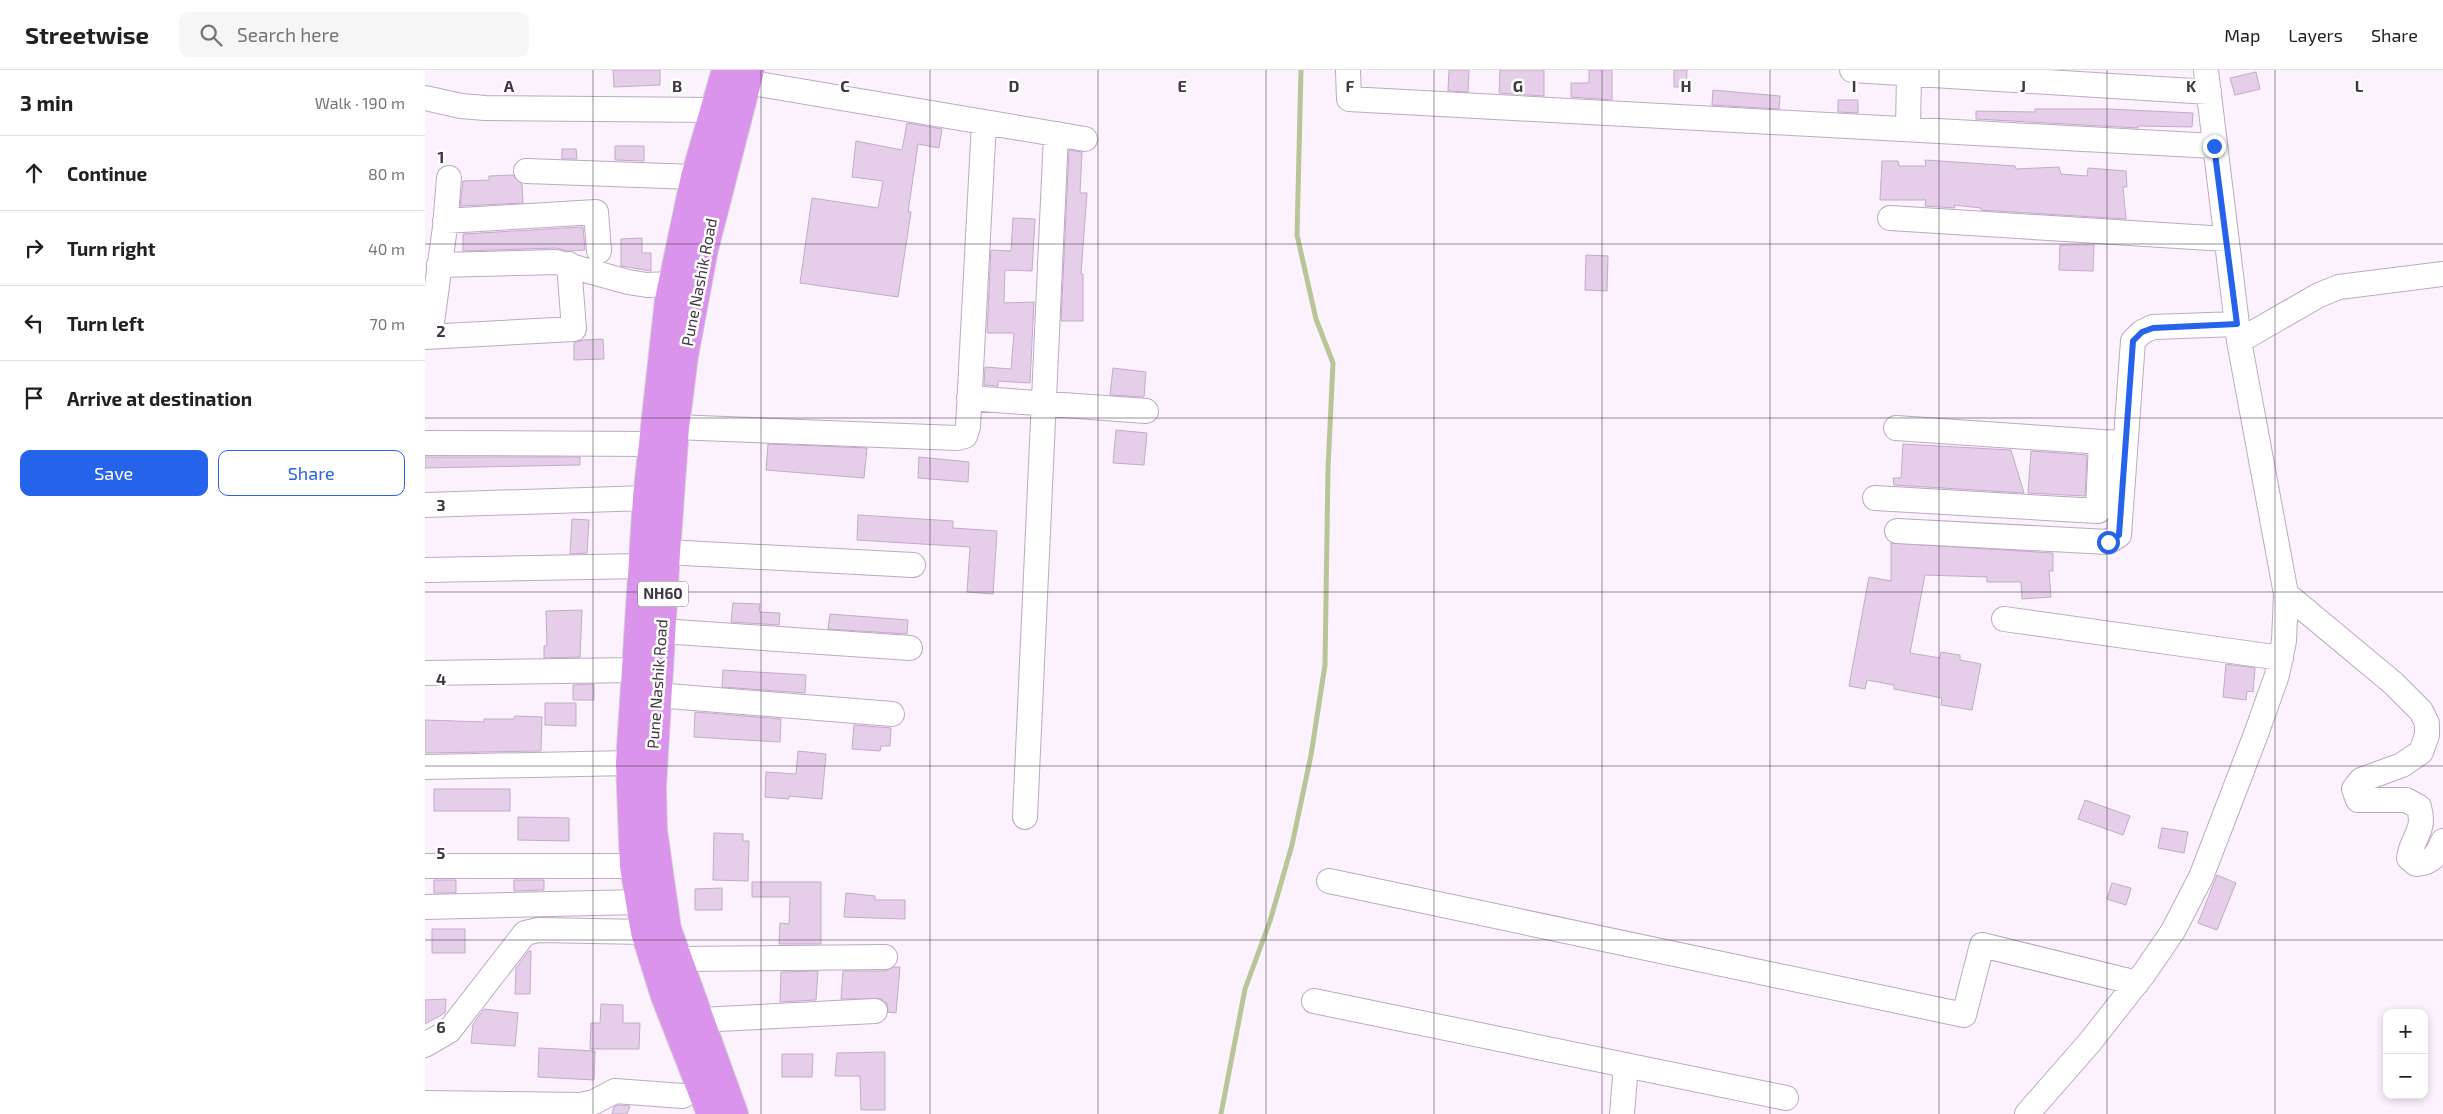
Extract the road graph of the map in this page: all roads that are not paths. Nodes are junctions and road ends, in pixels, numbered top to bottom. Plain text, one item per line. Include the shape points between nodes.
1 (1349, 70) edge
2 (1852, 70) edge
3 (741, 74) edge
4 (1909, 74) junction
5 (2207, 81) edge
6 (425, 98) edge
7 (715, 110) junction
8 (984, 122) junction
9 (1908, 129) junction
10 (1056, 134) junction
11 (1085, 139) dead end
12 (2214, 146) junction
13 (526, 171) dead end
14 (695, 177) junction
15 (449, 178) dead end
16 (1891, 218) dead end
17 (438, 225) edge
18 (2226, 239) junction
19 (599, 251) dead end
20 (569, 264) junction
21 (439, 265) junction
22 (2443, 274) edge
23 (671, 284) junction
24 (430, 290) edge
25 (2238, 332) junction
26 (428, 337) edge
27 (969, 398) junction
28 (1042, 404) junction
29 (1146, 411) dead end
30 (675, 427) junction
31 (1896, 428) dead end
32 (2114, 442) junction
33 (425, 443) edge
34 (652, 444) junction
35 (647, 498) junction
36 (1875, 498) dead end
37 (425, 505) edge
38 (1897, 531) dead end
39 (666, 552) junction
40 (913, 565) dead end
41 (642, 566) junction
42 (425, 570) edge
43 (2286, 594) junction
44 (2004, 619) dead end
45 (661, 631) junction
46 (910, 648) dead end
47 (2281, 658) junction
48 (635, 670) junction
49 (425, 674) edge
50 (656, 695) junction
51 (892, 714) dead end
52 (630, 763) junction
53 (425, 767) edge
54 (1025, 817) dead end
55 (2443, 841) edge
56 (425, 866) edge
57 (634, 866) junction
58 (1329, 881) dead end
59 (639, 902) junction
60 (425, 907) edge
61 (656, 931) junction
62 (885, 957) dead end
63 (677, 959) junction
64 (2137, 983) junction
65 (1314, 1001) dead end
66 (875, 1012) dead end
67 (699, 1020) junction
68 (425, 1045) edge
69 (686, 1053) junction
70 (1626, 1065) junction
71 (1786, 1098) dead end
72 (425, 1103) edge
73 (682, 1105) edge
74 (711, 1114) edge
75 (734, 1114) edge
76 (1622, 1114) edge
77 (2027, 1114) edge

1 - 9 street via 1349,99
2 - 4 street
3 - 7 highway, Pune Nashik Road / NH60
3 - 8 street
3 - 30 highway, Pune Nashik Road / NH60 via 694,293
4 - 5 street
4 - 9 street
5 - 12 street
6 - 7 street via 485,108
7 - 14 highway, Pune Nashik Road / NH60
8 - 10 street
8 - 27 street
9 - 12 street
10 - 11 street
10 - 28 street
12 - 18 street
13 - 14 street
14 - 23 highway, Pune Nashik Road / NH60
15 - 17 street
16 - 18 street
17 - 19 street via 597,212
17 - 21 street
18 - 25 street
20 - 21 street
20 - 23 street via 627,282
20 - 26 street via 575,329
21 - 24 street
22 - 25 street via 2339,287
23 - 34 highway, Pune Nashik Road / NH60
24 - 26 street
25 - 32 street via 2153,328 2142,332 2133,341
25 - 43 street
27 - 28 street
27 - 30 street via 968,427 965,436 957,438
28 - 29 street
28 - 54 street
30 - 39 highway, Pune Nashik Road / NH60
31 - 32 street
32 - 36 street via 2098,511
32 - 38 street via 2119,535 2108,542
33 - 34 street
34 - 35 highway, Pune Nashik Road / NH60
35 - 37 street
35 - 41 highway, Pune Nashik Road / NH60
39 - 40 street
39 - 45 highway, Pune Nashik Road / NH60
41 - 42 street
41 - 48 highway, Pune Nashik Road / NH60
43 - 47 street
43 - 55 street via 2421,711 2427,723 2421,752 2402,765 2361,780 2354,790 2358,800 2406,800 2419,807 2423,820 2420,833 2410,847 2409,858 2417,864 2427,863 2437,854
44 - 47 street
45 - 46 street
45 - 50 highway, Pune Nashik Road / NH60
47 - 64 street via 2256,734 2201,877 2173,931
48 - 49 street
48 - 52 highway, Pune Nashik Road / NH60
50 - 51 street
50 - 61 highway, Pune Nashik Road / NH60 via 652,787
52 - 53 street
52 - 57 highway, Pune Nashik Road / NH60
56 - 57 street
57 - 59 highway, Pune Nashik Road / NH60
58 - 64 street via 1964,1015 1982,945
59 - 60 street
59 - 61 highway, Pune Nashik Road / NH60
61 - 63 highway, Pune Nashik Road / NH60
61 - 68 street via 539,930 525,933 449,1031
61 - 69 highway, Pune Nashik Road / NH60
62 - 63 street
63 - 67 highway, Pune Nashik Road / NH60
64 - 77 street
65 - 70 street
66 - 67 street
67 - 75 highway, Pune Nashik Road / NH60
69 - 73 street
69 - 74 highway, Pune Nashik Road / NH60
70 - 71 street
70 - 76 street
72 - 73 street via 581,1106 615,1091

